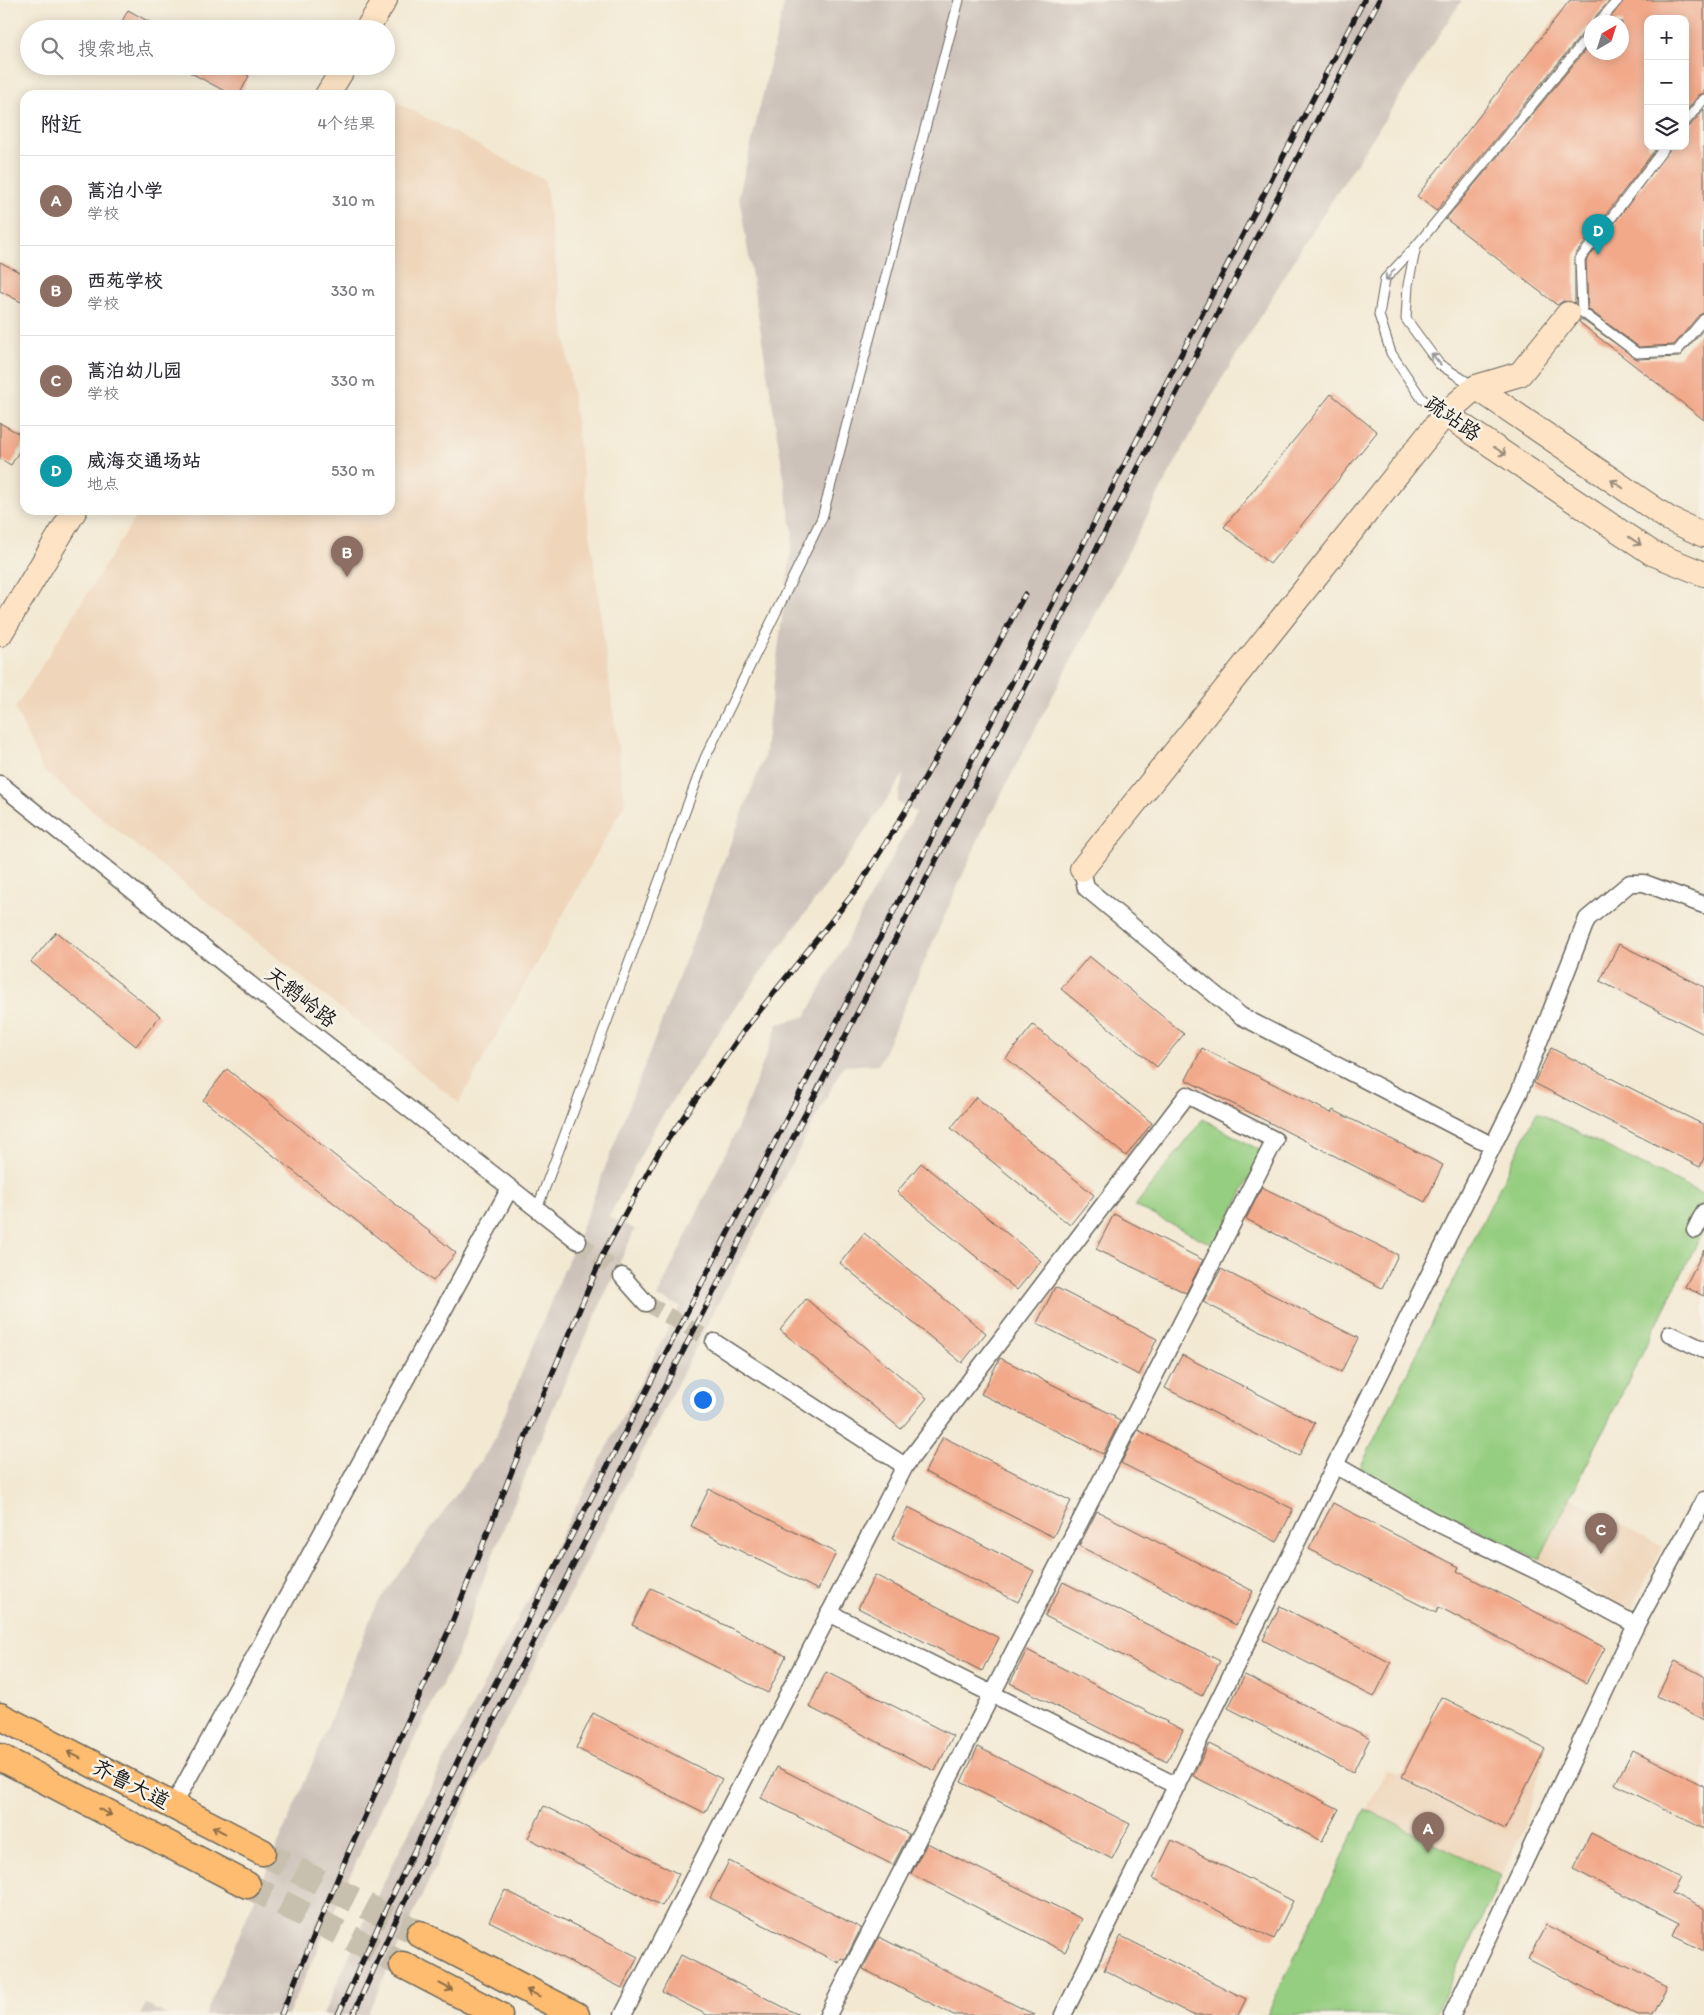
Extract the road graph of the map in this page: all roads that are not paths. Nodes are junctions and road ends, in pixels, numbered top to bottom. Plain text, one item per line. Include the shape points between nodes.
1 (385, 0) edge
2 (959, 0) edge
3 (1618, 0) edge
4 (1605, 15) edge
5 (373, 20) edge
6 (1584, 42) edge
7 (339, 75) edge
8 (330, 90) edge
9 (1704, 99) edge
10 (1689, 117) edge
11 (1663, 150) edge
12 (1416, 246) junction
13 (1568, 314) dead end
14 (1704, 319) edge
15 (1476, 387) junction
16 (1445, 414) junction
17 (72, 515) edge
18 (1704, 534) edge
19 (1704, 574) edge
20 (0, 634) edge
21 (0, 784) edge
22 (1082, 869) joint
23 (1704, 905) edge
24 (1493, 1146) junction
25 (510, 1188) junction
26 (537, 1209) junction
27 (1704, 1212) edge
28 (1695, 1230) dead end
29 (578, 1241) tunnel mouth
30 (622, 1276) tunnel mouth
31 (646, 1303) tunnel mouth
32 (1670, 1334) dead end
33 (714, 1342) tunnel mouth
34 (1704, 1350) edge
35 (1336, 1465) junction
36 (904, 1466) junction
37 (1704, 1500) edge
38 (829, 1613) junction
39 (1636, 1625) junction
40 (992, 1694) junction
41 (0, 1716) edge
42 (0, 1758) edge
43 (1177, 1786) junction
44 (173, 1806) junction
45 (262, 1852) tunnel mouth
46 (247, 1885) tunnel mouth
47 (420, 1934) tunnel mouth
48 (403, 1965) tunnel mouth
49 (499, 2015) edge
50 (576, 2015) edge
51 (623, 2015) edge
52 (828, 2015) edge
53 (1063, 2015) edge
54 (1452, 2015) edge

1 - 5 street
2 - 26 lane via 822,518 705,758
3 - 4 lane
6 - 12 lane
7 - 8 street
9 - 10 lane
11 - 14 lane via 1580,259 1582,312 1637,354 1677,351
15 -> 12 lane, 疏站路 via 1439,364 1406,319 1408,285
12 -> 16 lane, 疏站路 via 1385,279 1379,315 1391,353 1422,399
13 - 15 street via 1520,374
15 - 16 street
18 -> 15 street, 疏站路 via 1669,519
16 -> 19 street, 疏站路 via 1652,553
16 - 22 street
17 - 20 street
21 - 25 street, 天鹅岭路
22 - 24 street via 1086,888 1241,1016
23 - 24 street via 1644,883 1630,883 1587,919 1519,1093
24 - 35 street
25 - 26 street, 天鹅岭路
25 - 44 street
26 - 29 street, 天鹅岭路
27 - 28 street
30 - 31 street
32 - 34 street
33 - 36 street
35 - 39 street via 1431,1520 1539,1572
35 - 43 street
36 - 38 street
36 - 40 street via 1187,1095 1275,1140
37 - 39 street
38 - 40 street
38 - 51 street
39 - 54 street
40 - 43 street
40 - 52 street
44 -> 41 main road, 齐鲁大道
42 -> 46 main road, 齐鲁大道
43 - 53 street
45 -> 44 main road, 齐鲁大道
50 -> 47 main road
48 -> 49 main road

